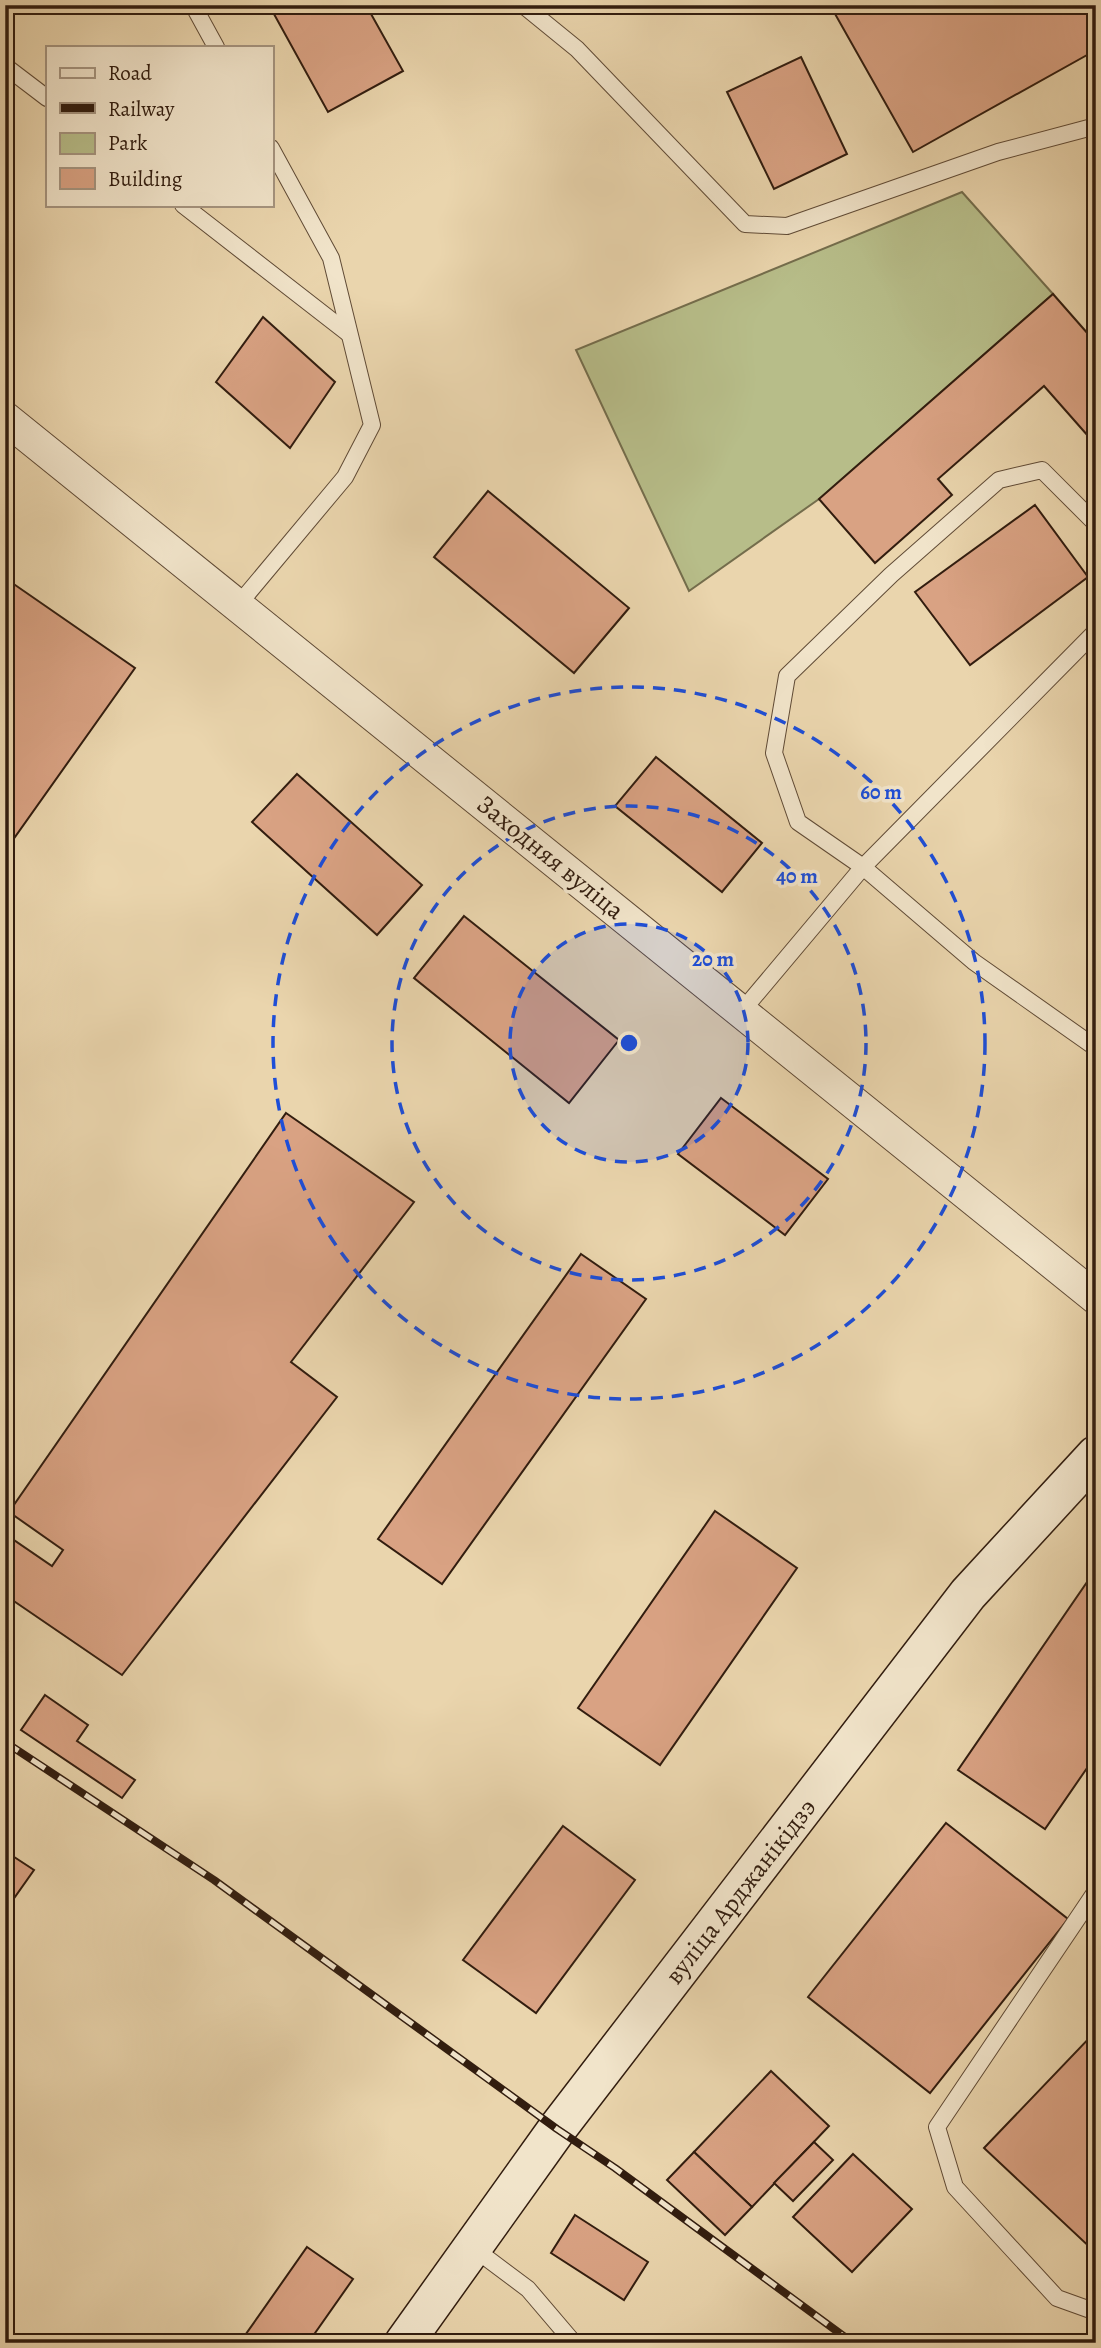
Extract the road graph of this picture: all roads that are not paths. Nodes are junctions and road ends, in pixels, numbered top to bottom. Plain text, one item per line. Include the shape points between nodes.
1 (193, 5) edge
2 (523, 5) edge
3 (215, 46) edge
4 (5, 66) edge
5 (46, 98) edge
6 (1096, 126) edge
7 (273, 152) edge
8 (185, 206) edge
9 (349, 334) junction
10 (5, 418) edge
11 (1096, 524) edge
12 (238, 605) junction
13 (1096, 631) edge
14 (863, 867) junction
15 (742, 1011) junction
16 (1096, 1048) edge
17 (1096, 1298) edge
18 (1091, 1471) edge
19 (1096, 1891) edge
20 (472, 2247) junction
21 (1096, 2312) edge
22 (404, 2343) edge
23 (574, 2343) edge

1 - 3 lane
2 - 6 lane via 577,49 745,225 788,226 998,152
4 - 5 lane
7 - 9 lane via 331,257
8 - 9 lane
9 - 12 lane via 372,425 345,477
10 - 12 street, Заходняя вуліца
11 - 14 lane via 1042,470 999,480 891,575 788,676 774,753 798,822
12 - 15 street, Заходняя вуліца
13 - 14 lane
14 - 15 lane
14 - 16 lane via 974,962
15 - 17 street, Заходняя вуліца
18 - 20 main road, вуліца Арджанікідзэ via 968,1594 557,2129
19 - 21 lane via 937,2127 955,2188 1057,2298
20 - 22 main road, вуліца Арджанікідзэ
20 - 23 lane via 528,2289

